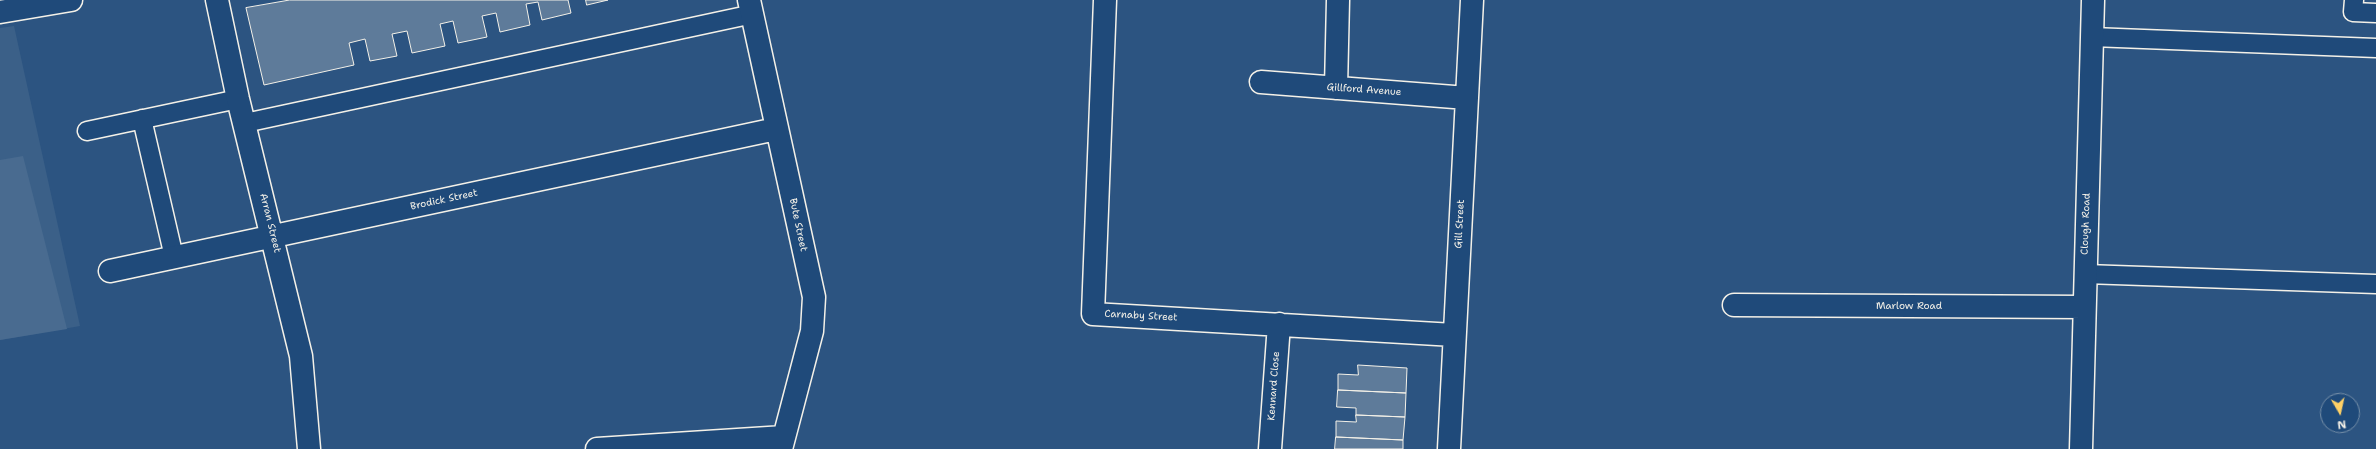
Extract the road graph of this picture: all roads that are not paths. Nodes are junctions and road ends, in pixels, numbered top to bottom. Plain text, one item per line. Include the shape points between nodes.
1 (71, 0) edge
2 (217, 0) edge
3 (1105, 0) edge
4 (1338, 0) edge
5 (1472, 0) edge
6 (2093, 0) edge
7 (2354, 0) edge
8 (751, 7) edge
9 (0, 12) edge
10 (2376, 13) edge
11 (2092, 37) junction
12 (2376, 48) edge
13 (1261, 82) dead end
14 (1336, 88) junction
15 (1467, 98) junction
16 (238, 99) junction
17 (142, 119) junction
18 (245, 123) junction
19 (776, 128) junction
20 (87, 131) dead end
21 (273, 237) junction
22 (174, 257) junction
23 (110, 271) dead end
24 (2085, 274) junction
25 (2376, 284) edge
26 (1734, 305) dead end
27 (2084, 307) junction
28 (1279, 324) junction
29 (1454, 335) junction
30 (782, 443) edge
31 (309, 449) edge
32 (597, 449) edge
33 (1270, 449) edge
34 (1449, 449) edge
35 (2081, 449) edge

1 - 9 street
2 - 16 street, Arran Street
3 - 28 street, Carnaby Street via 1094,314
4 - 14 street
5 - 15 street, Gill Street
6 - 11 street, Clough Road
7 - 10 lane via 2353,12
8 - 18 lane
8 - 19 street, Bute Street
11 - 12 lane
11 - 24 street, Clough Road
13 - 14 street, Gillford Avenue
14 - 15 street, Gillford Avenue
15 - 29 street, Gill Street
16 - 17 lane
16 - 18 street, Arran Street
17 - 20 lane
17 - 22 lane
18 - 21 street, Arran Street
19 - 21 street, Brodick Street
19 - 30 street, Bute Street via 814,297 812,331
21 - 22 street, Brodick Street
21 - 31 street, Arran Street via 301,356
22 - 23 street, Brodick Street
24 - 25 lane
24 - 27 street, Clough Road
26 - 27 street, Marlow Road
27 - 35 street, Clough Road
28 - 29 street, Carnaby Street
28 - 33 street, Kennard Close
29 - 34 street, Gill Street
30 - 32 street

